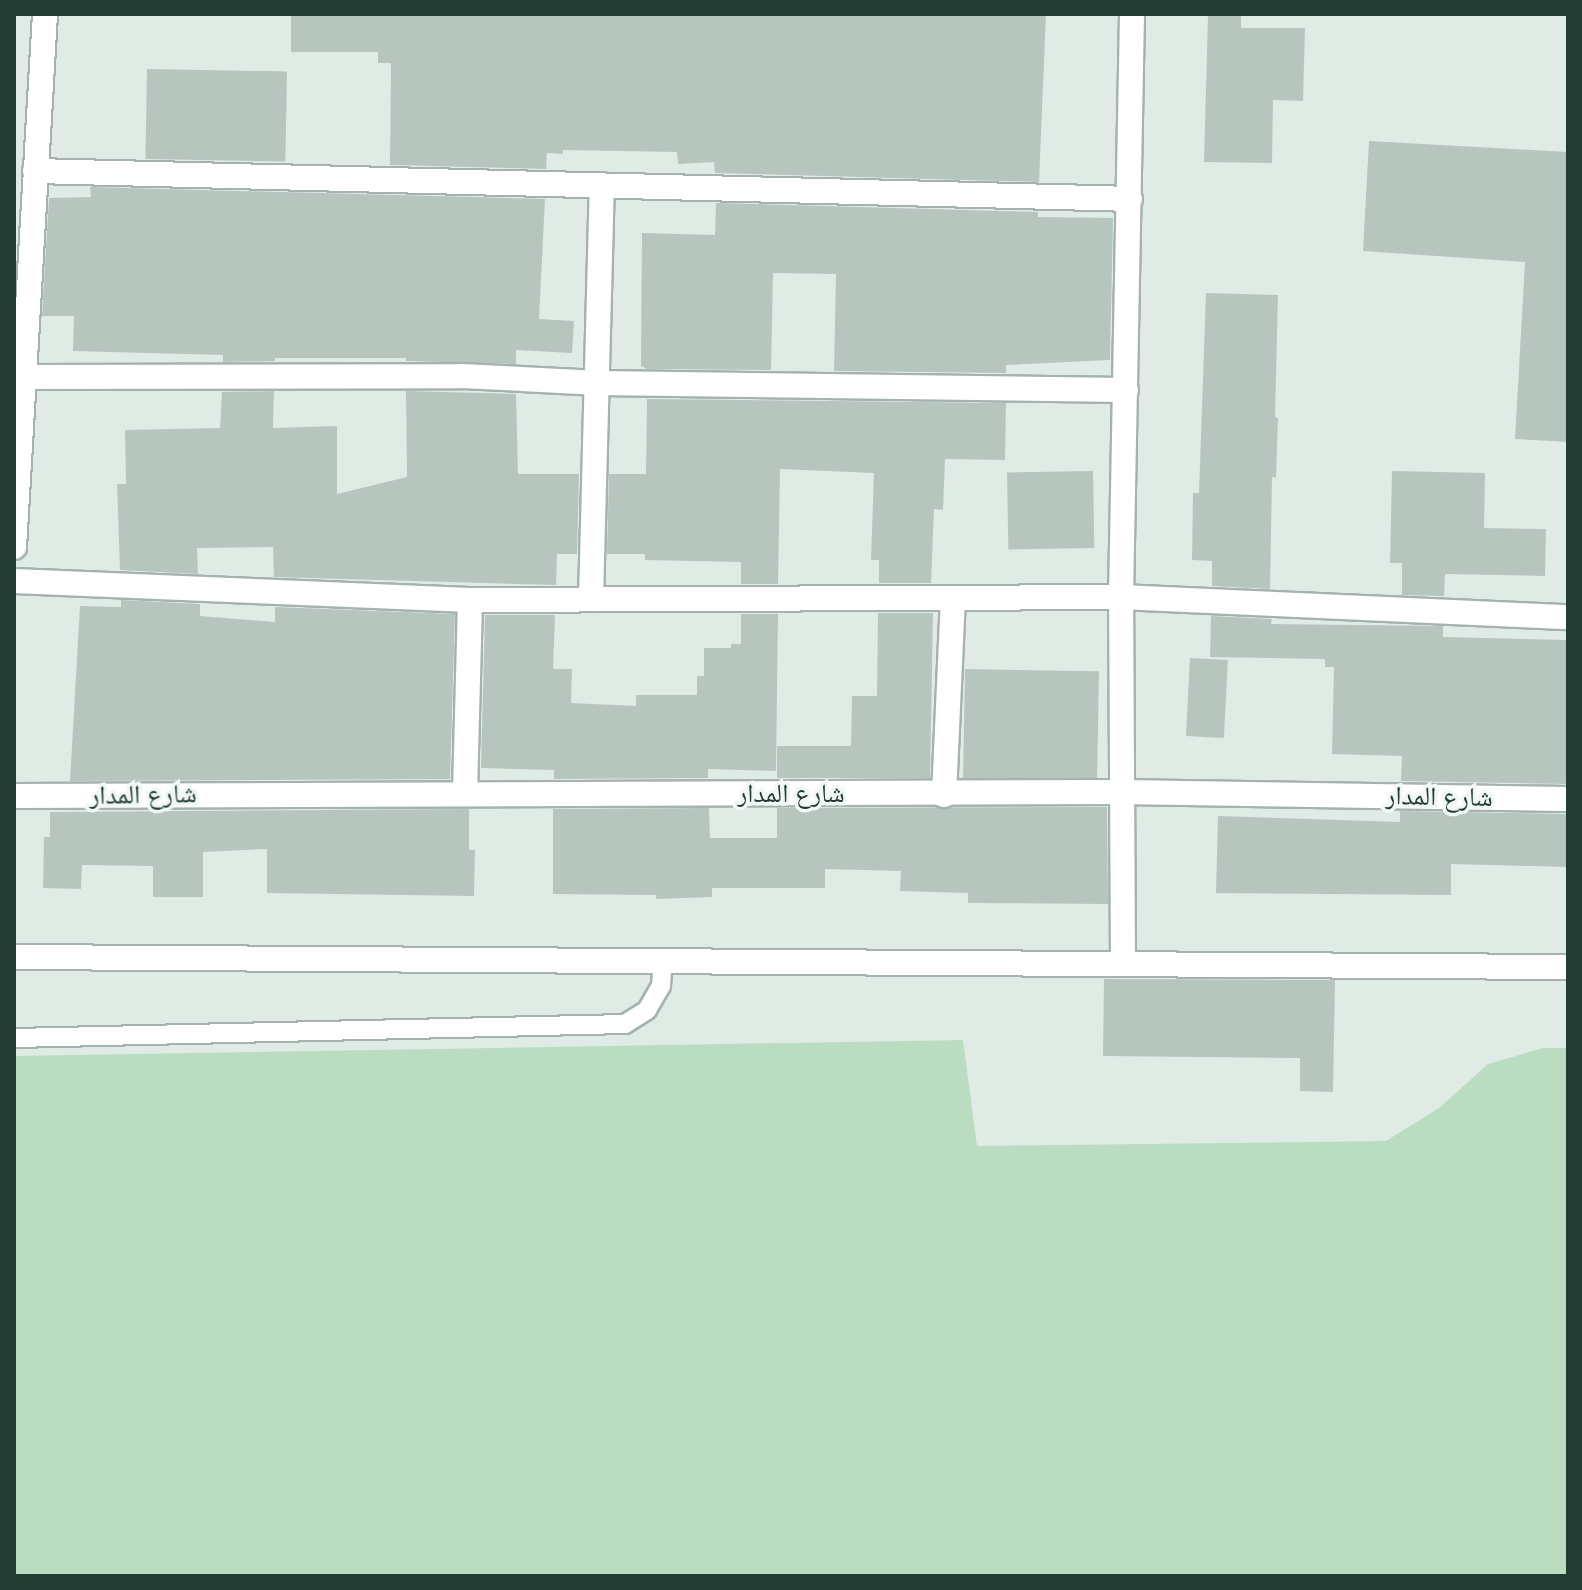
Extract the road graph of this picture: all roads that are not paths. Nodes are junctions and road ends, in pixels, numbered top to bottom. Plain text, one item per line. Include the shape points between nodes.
1 (45, 14) edge
2 (1132, 14) edge
3 (35, 171) junction
4 (602, 185) junction
5 (1130, 199) junction
6 (24, 377) junction
7 (599, 383) junction
8 (1126, 390) junction
9 (14, 547) edge
10 (14, 581) edge
11 (1121, 597) junction
12 (953, 598) junction
13 (591, 599) junction
14 (470, 600) junction
15 (1568, 617) edge
16 (465, 792) junction
17 (1121, 792) junction
18 (944, 795) junction
19 (14, 796) edge
20 (1568, 799) edge
21 (14, 957) edge
22 (663, 959) junction
23 (1123, 962) junction
24 (1568, 967) edge
25 (14, 1038) edge

1 - 3 street
2 - 5 street
3 - 4 street
3 - 6 street
4 - 5 street
4 - 7 street
5 - 8 street
6 - 7 street via 433,376
6 - 9 street
7 - 8 street
7 - 13 street
8 - 11 street
10 - 14 street
11 - 12 street
11 - 15 street
11 - 17 street
12 - 13 street
12 - 18 street
13 - 14 street
14 - 16 street
16 - 18 street, شارع المدار
16 - 19 street, شارع المدار
17 - 18 street, شارع المدار
17 - 20 street, شارع المدار
17 - 23 street
21 - 22 street
22 - 23 street
22 - 25 lane via 661,986 647,1010 625,1024
23 - 24 street

